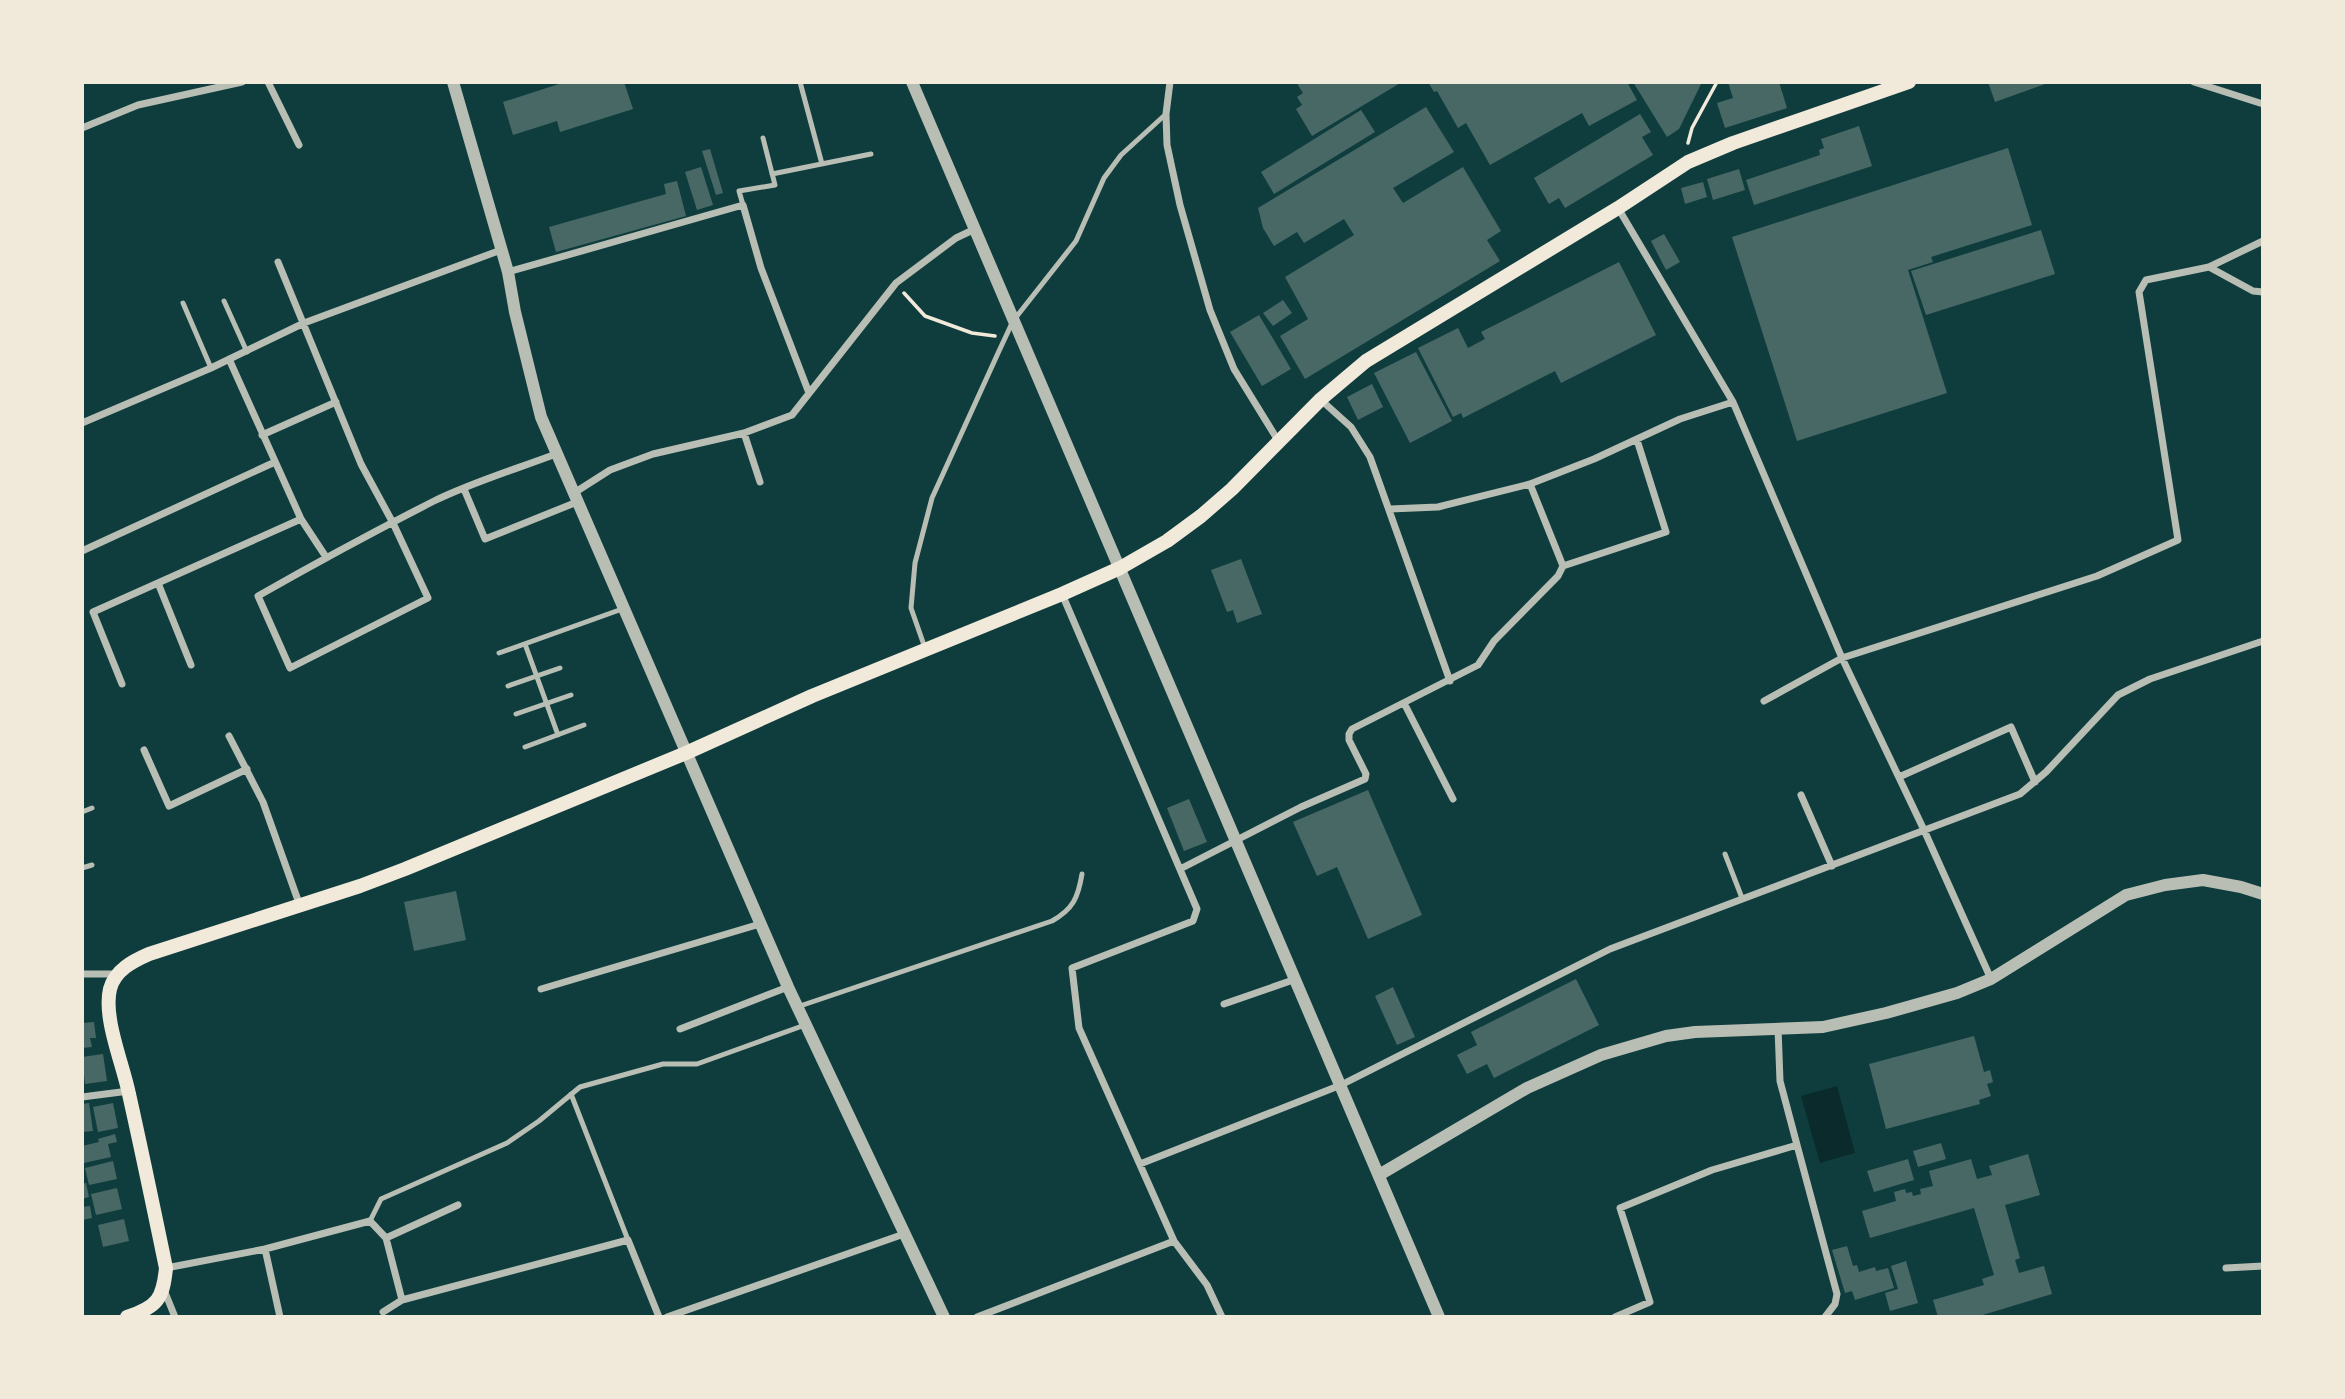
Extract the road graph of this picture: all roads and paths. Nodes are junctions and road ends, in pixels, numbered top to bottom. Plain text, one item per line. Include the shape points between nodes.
1 (242, 82) edge
2 (268, 82) edge
3 (453, 82) edge
4 (800, 82) edge
5 (912, 82) edge
6 (1170, 82) edge
7 (1717, 82) edge
8 (1909, 82) edge
9 (2194, 82) edge
10 (2263, 104) edge
11 (1166, 114) junction
12 (82, 128) edge
13 (763, 138) dead end
14 (299, 145) dead end
15 (871, 154) dead end
16 (1688, 162) junction
17 (822, 164) junction
18 (772, 174) junction
19 (743, 205) junction
20 (1618, 208) junction
21 (975, 229) junction
22 (2263, 240) edge
23 (501, 250) junction
24 (278, 262) dead end
25 (2209, 267) junction
26 (508, 272) junction
27 (896, 283) junction
28 (2263, 292) edge
29 (224, 301) dead end
30 (183, 303) dead end
31 (1013, 321) junction
32 (304, 323) junction
33 (1005, 337) junction
34 (247, 352) junction
35 (229, 359) junction
36 (211, 368) junction
37 (809, 393) junction
38 (1321, 400) junction
39 (336, 402) junction
40 (1733, 402) junction
41 (82, 423) edge
42 (744, 433) junction
43 (262, 435) junction
44 (1637, 440) junction
45 (1279, 442) junction
46 (556, 454) junction
47 (275, 462) junction
48 (760, 482) dead end
49 (1530, 484) junction
50 (464, 489) junction
51 (575, 498) junction
52 (1390, 509) junction
53 (301, 519) junction
54 (393, 523) junction
55 (82, 551) edge
56 (326, 557) junction
57 (1563, 566) junction
58 (1120, 568) junction
59 (158, 583) junction
60 (1062, 594) junction
61 (625, 608) junction
62 (2263, 641) edge
63 (525, 644) junction
64 (926, 651) junction
65 (499, 653) dead end
66 (1842, 658) junction
67 (191, 665) dead end
68 (560, 668) dead end
69 (536, 676) junction
70 (1450, 681) junction
71 (122, 684) dead end
72 (508, 686) dead end
73 (571, 695) dead end
74 (1764, 701) dead end
75 (1404, 703) junction
76 (547, 704) junction
77 (516, 714) dead end
78 (584, 725) dead end
79 (558, 735) junction
80 (229, 736) dead end
81 (525, 747) dead end
82 (144, 750) dead end
83 (686, 753) junction
84 (247, 769) junction
85 (1899, 777) junction
86 (2035, 782) junction
87 (1801, 796) dead end
88 (1453, 799) dead end
89 (92, 808) dead end
90 (82, 812) edge
91 (1924, 830) junction
92 (1237, 841) junction
93 (1725, 854) dead end
94 (92, 865) dead end
95 (1832, 866) junction
96 (1182, 868) junction
97 (82, 869) edge
98 (1082, 874) dead end
99 (2263, 894) edge
100 (1742, 898) junction
101 (300, 906) junction
102 (760, 924) junction
103 (82, 974) edge
104 (117, 975) junction
105 (1296, 979) junction
106 (1991, 979) junction
107 (788, 988) junction
108 (541, 989) dead end
109 (1224, 1004) dead end
110 (797, 1007) junction
111 (805, 1025) junction
112 (1778, 1028) junction
113 (680, 1029) dead end
114 (1342, 1085) junction
115 (129, 1091) junction
116 (571, 1094) junction
117 (82, 1097) edge
118 (1797, 1145) junction
119 (1140, 1164) junction
120 (1379, 1175) junction
121 (458, 1205) dead end
122 (370, 1220) junction
123 (904, 1234) junction
124 (386, 1238) junction
125 (628, 1240) junction
126 (1174, 1241) junction
127 (265, 1249) junction
128 (2263, 1266) edge
129 (166, 1268) junction
130 (2226, 1268) dead end
131 (164, 1290) junction
132 (402, 1300) junction
133 (383, 1312) dead end
134 (127, 1317) edge
135 (175, 1317) edge
136 (280, 1317) edge
137 (659, 1317) edge
138 (667, 1317) edge
139 (944, 1317) edge
140 (977, 1317) edge
141 (1222, 1317) edge
142 (1439, 1317) edge
143 (1615, 1317) edge
144 (1825, 1317) edge

1 - 12 street via 138,105
2 - 14 street
3 - 23 street
4 - 17 lane
5 - 21 street
6 - 11 street
7 - 16 path via 1688,139
8 - 16 main road
9 - 10 street
11 - 31 lane via 1109,170 1076,241
11 - 45 street via 1167,145 1180,205 1210,310 1234,369
13 - 18 lane
15 - 17 lane
16 - 20 main road
17 - 18 lane
18 - 19 lane via 775,186 739,191
19 - 26 street
19 - 37 street via 761,268
20 - 38 main road via 1366,361
20 - 40 street
21 - 27 street
21 - 31 street
22 - 25 street
23 - 26 street
23 - 32 street
24 - 32 street
25 - 28 street
25 - 66 street via 2146,280 2139,292 2178,540 2097,576
26 - 46 street via 541,417
27 - 33 path via 925,316 972,333
27 - 37 street
29 - 34 lane
30 - 36 lane
31 - 33 lane
31 - 58 street
32 - 34 street
32 - 39 street
33 - 64 lane via 932,498 915,563 911,608
34 - 35 street
35 - 36 street
35 - 43 street
36 - 41 street
37 - 42 street via 792,415
38 - 45 main road
38 - 52 street via 1351,427 1370,457
39 - 43 street
39 - 54 street via 361,464
40 - 44 street via 1680,419
40 - 66 street
42 - 48 street
42 - 51 street via 653,454 610,470
43 - 47 street
44 - 49 street
44 - 57 street via 1666,532
45 - 58 main road via 1201,516
46 - 50 street
46 - 51 street
47 - 53 street
47 - 55 street
49 - 52 street via 1438,507
49 - 57 street
50 - 51 street via 485,539
50 - 54 street
51 - 61 street
52 - 70 street
53 - 56 street
53 - 59 street
54 - 56 street
54 - 56 street via 428,598 290,668 258,596
57 - 70 street via 1478,665
58 - 60 main road
58 - 92 street
59 - 67 street
59 - 71 street via 93,612
60 - 64 main road
60 - 96 street
61 - 63 lane
61 - 83 street
62 - 86 street via 2150,679 2118,695
63 - 65 lane
63 - 69 lane
64 - 83 main road
66 - 74 street
66 - 85 street
68 - 69 lane
69 - 72 lane
69 - 76 lane
70 - 75 street
73 - 76 lane
75 - 88 street
75 - 92 street via 1349,734 1367,774 1365,779
76 - 77 lane
76 - 79 lane
78 - 79 lane
79 - 81 lane
80 - 84 street
82 - 84 street via 169,806
83 - 101 main road via 405,869
83 - 102 street
84 - 101 street
85 - 86 street via 2011,727
85 - 91 street
86 - 91 street via 2020,794
87 - 95 street
89 - 90 lane
91 - 95 street
91 - 106 street
92 - 96 street
92 - 105 street
93 - 100 lane
94 - 97 lane
95 - 100 street
96 - 119 street via 1198,909 1193,921 1072,968 1079,1028
98 - 110 lane via 1068,912 1052,921
99 - 106 street via 2203,880 2126,895
100 - 114 street via 1610,949
101 - 104 main road via 149,954 130,962
102 - 107 street
102 - 108 street
103 - 104 street
104 - 115 main road via 110,989 109,1013
105 - 109 street
105 - 114 street
106 - 112 street via 1886,1013 1823,1027
107 - 110 street
107 - 113 street
110 - 111 street
111 - 116 lane via 697,1064 663,1064 580,1087
111 - 123 street
112 - 118 street via 1780,1081
112 - 120 street via 1666,1036 1601,1055 1527,1088
114 - 119 street
114 - 120 street
115 - 117 street
115 - 129 main road
116 - 122 lane via 507,1143 382,1199
116 - 125 lane
118 - 143 street via 1712,1170 1620,1208 1650,1302
118 - 144 street via 1837,1294
119 - 126 street
120 - 142 street
121 - 124 street
122 - 124 street
122 - 127 street
123 - 138 street
123 - 139 street
124 - 132 street
125 - 132 street
125 - 137 street
126 - 140 street
126 - 141 street via 1207,1284
127 - 129 street
127 - 136 street
128 - 130 street
129 - 131 main road
131 - 134 main road via 147,1309
131 - 135 street
132 - 133 street

